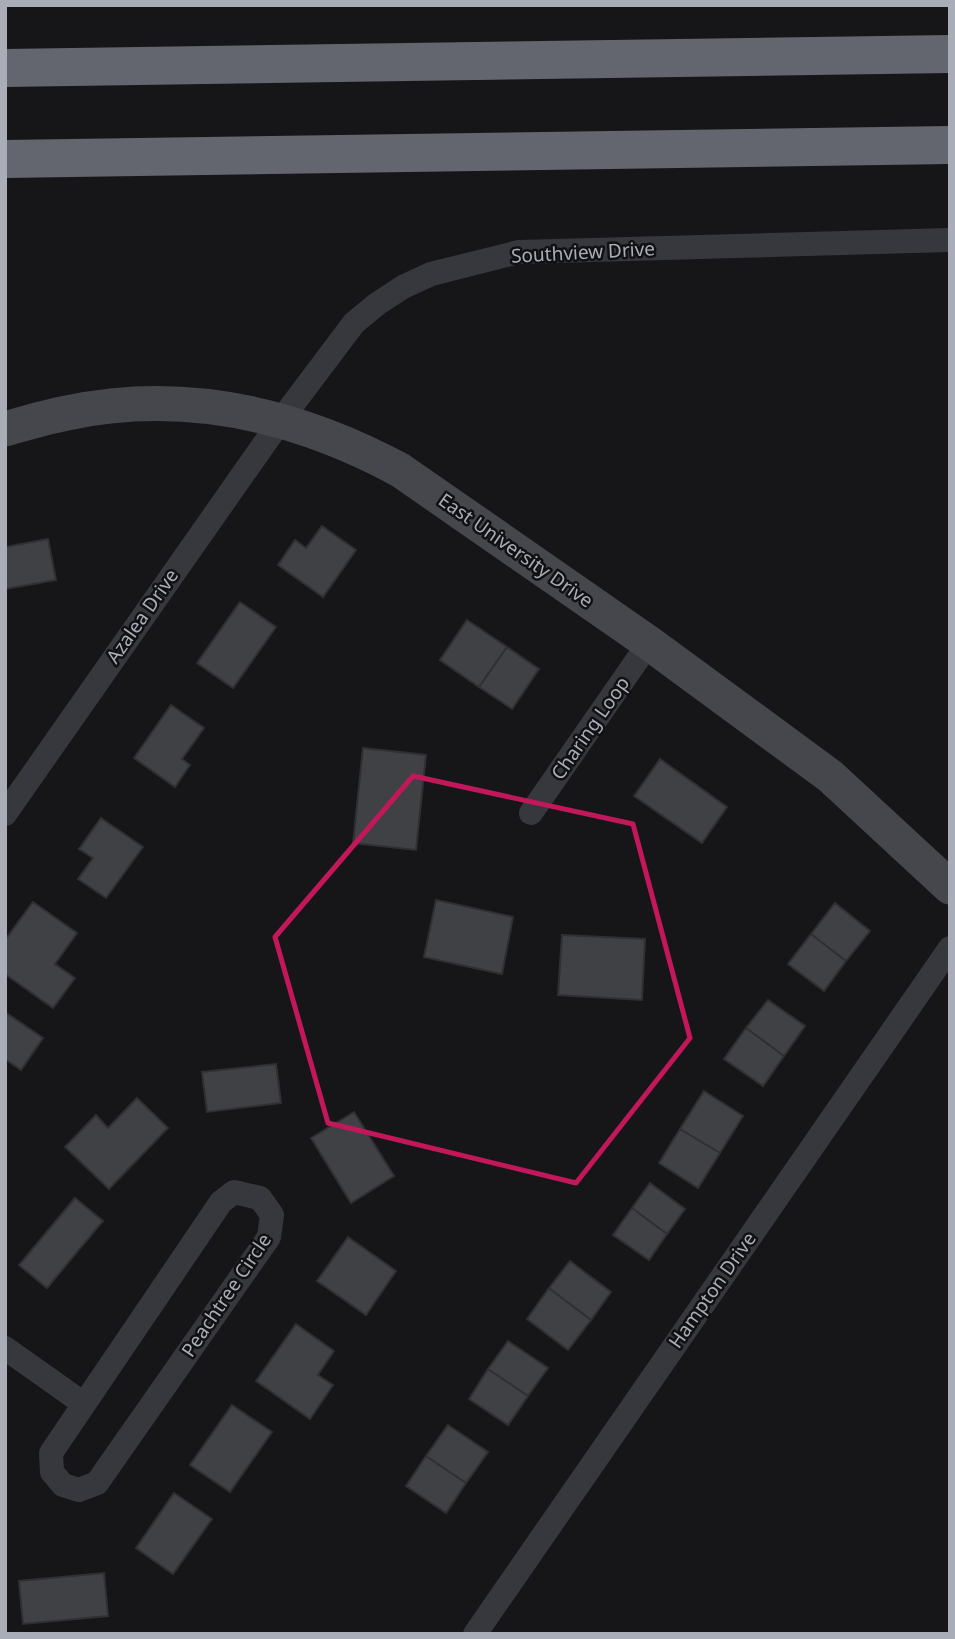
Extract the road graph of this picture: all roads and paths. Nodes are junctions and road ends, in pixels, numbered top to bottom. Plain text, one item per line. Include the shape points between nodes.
1 (950, 54) edge
2 (5, 68) edge
3 (950, 145) edge
4 (5, 159) edge
5 (950, 240) edge
6 (281, 420) junction
7 (5, 429) edge
8 (649, 643) junction
9 (531, 813) dead end
10 (5, 814) edge
11 (950, 887) edge
12 (950, 948) edge
13 (5, 1348) edge
14 (84, 1404) junction
15 (475, 1634) edge

1 - 2 highway
3 - 4 highway
5 - 6 street, Southview Drive via 519,252 430,274 385,298 354,323
6 - 7 main road, East University Drive via 220,408 138,404 67,413
6 - 8 main road, East University Drive via 332,437 400,470
6 - 10 street, Azalea Drive
8 - 9 street, Charing Loop
8 - 11 main road, East University Drive via 830,776
12 - 15 street, Hampton Drive
13 - 14 street
14 - 14 street, Peachtree Circle via 51,1453 52,1472 63,1485 79,1490 97,1483 269,1237 272,1215 260,1198 234,1192 221,1202

